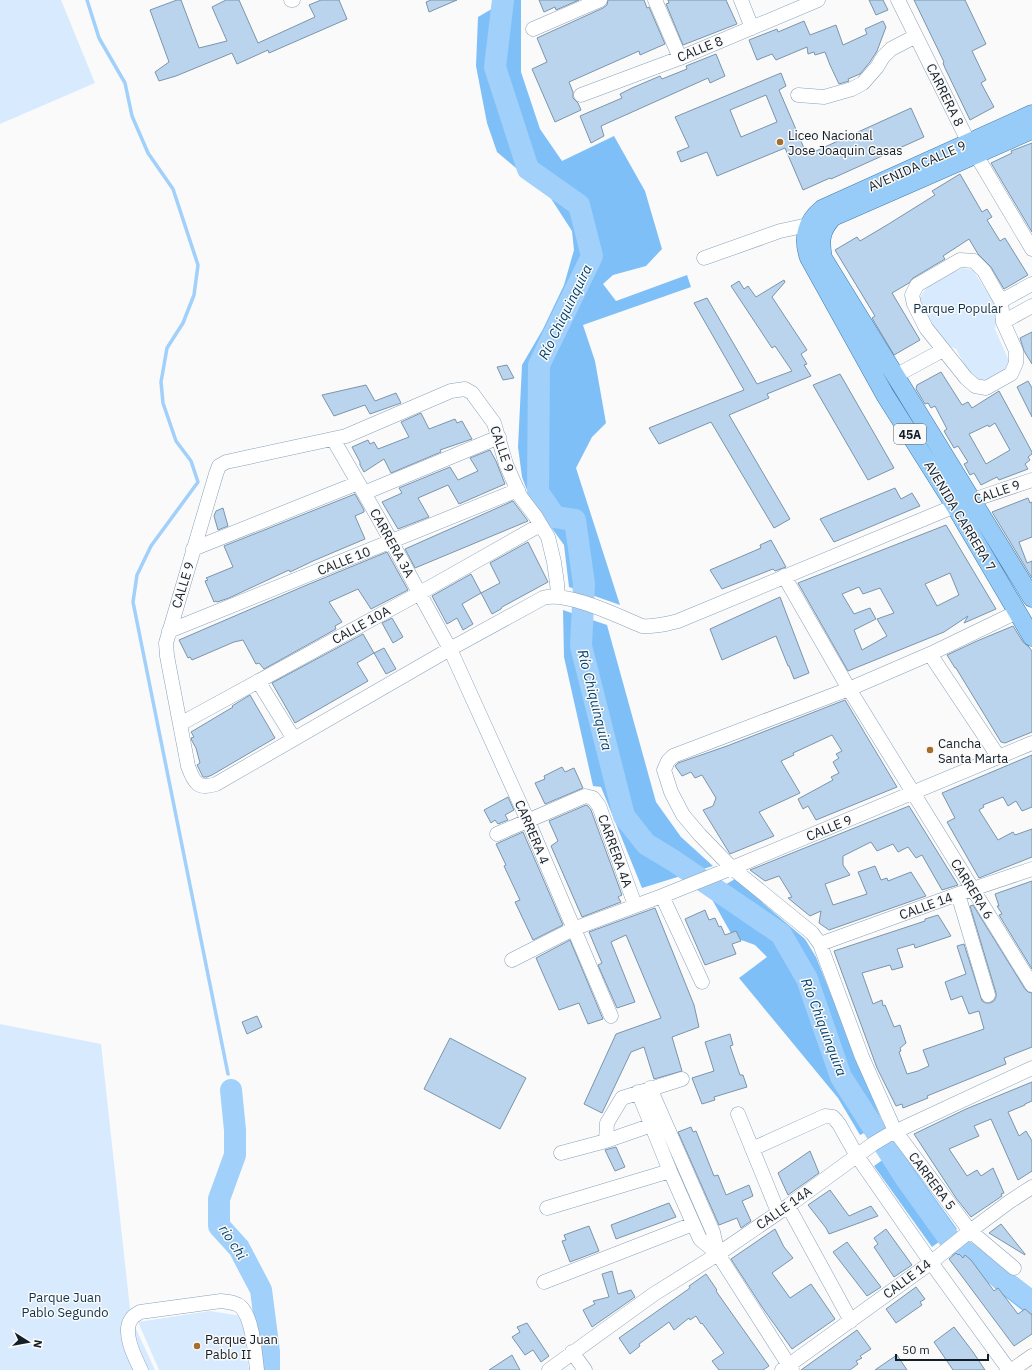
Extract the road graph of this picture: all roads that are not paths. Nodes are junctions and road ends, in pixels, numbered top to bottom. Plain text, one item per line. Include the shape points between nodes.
1 (600, 0) edge
2 (655, 0) edge
3 (741, 0) edge
4 (818, 0) edge
5 (898, 0) edge
6 (752, 28) junction
7 (533, 29) dead end
8 (916, 36) junction
9 (680, 58) junction
10 (581, 95) dead end
11 (798, 95) dead end
12 (1032, 114) edge
13 (1032, 130) edge
14 (972, 149) junction
15 (815, 230) junction
16 (1032, 249) edge
17 (704, 258) dead end
18 (1032, 284) edge
19 (1001, 301) junction
20 (1032, 306) edge
21 (1003, 322) junction
22 (943, 350) junction
23 (895, 376) junction
24 (499, 437) junction
25 (333, 439) junction
26 (1032, 480) edge
27 (361, 488) junction
28 (518, 490) junction
29 (973, 500) junction
30 (955, 506) junction
31 (540, 525) junction
32 (391, 542) junction
33 (193, 549) junction
34 (784, 576) junction
35 (420, 593) junction
36 (563, 597) junction
37 (1032, 598) edge
38 (1017, 612) junction
39 (169, 631) junction
40 (1032, 637) edge
41 (450, 649) junction
42 (930, 654) junction
43 (258, 681) junction
44 (849, 689) junction
45 (180, 724) junction
46 (294, 739) junction
47 (1032, 742) edge
48 (998, 756) junction
49 (913, 793) junction
50 (528, 821) junction
51 (497, 834) dead end
52 (732, 868) junction
53 (1032, 869) edge
54 (972, 889) junction
55 (958, 894) junction
56 (662, 896) junction
57 (635, 905) junction
58 (573, 929) junction
59 (820, 944) junction
60 (512, 960) dead end
61 (702, 982) dead end
62 (1032, 985) edge
63 (988, 995) dead end
64 (611, 1016) dead end
65 (1032, 1068) edge
66 (682, 1078) dead end
67 (644, 1090) junction
68 (738, 1114) dead end
69 (652, 1125) junction
70 (891, 1133) junction
71 (606, 1141) junction
72 (752, 1149) junction
73 (561, 1153) dead end
74 (857, 1156) junction
75 (670, 1171) junction
76 (1032, 1187) edge
77 (547, 1208) dead end
78 (783, 1209) junction
79 (693, 1224) junction
80 (966, 1234) junction
81 (718, 1254) junction
82 (930, 1261) junction
83 (1014, 1268) dead end
84 (544, 1282) dead end
85 (851, 1321) junction
86 (572, 1352) junction
87 (1032, 1356) edge
88 (787, 1369) edge
89 (141, 1370) edge
90 (257, 1370) edge
91 (549, 1370) edge
92 (585, 1370) edge
93 (1009, 1370) edge
94 (1012, 1370) edge

1 - 7 street
2 - 9 street
3 - 6 street
4 - 6 street, CALLE 8
5 - 8 street, CARRERA 8
6 - 9 street, CALLE 8
8 - 11 street via 891,49 863,83 852,89 824,97
8 - 14 street, CARRERA 8
9 - 10 street, CALLE 8
12 - 14 main road, AVENIDA CALLE 9 / 45A
13 - 14 main road, AVENIDA CALLE 9 / 45A
14 - 15 main road, AVENIDA CALLE 9 / 45A via 833,217
14 - 16 street, CARRERA 8
15 - 17 street via 780,231
15 - 23 main road, AVENIDA CARRERA 7 / 45A via 823,258
15 - 30 main road, AVENIDA CARRERA 7 / 45A via 805,238 809,258 885,395
18 - 19 street
19 - 21 street
19 - 22 street via 984,271 974,261 960,260 917,285 912,295 914,304 926,328
20 - 21 street
21 - 22 street via 1016,351 1016,363 1010,374 986,388 976,386 966,378
22 - 23 street
23 - 29 main road, AVENIDA CARRERA 7 / 45A
24 - 25 street, CALLE 9 via 494,423 486,412 472,393 464,389 452,391 346,436
24 - 27 street
24 - 28 street, CALLE 9 via 506,464
25 - 27 street, CARRERA 3A
25 - 33 street, CALLE 9 via 226,462 219,466
26 - 29 street, CALLE 9
27 - 32 street, CARRERA 3A
27 - 33 street
28 - 31 street, CALLE 9
28 - 32 street, CALLE 10
29 - 30 street, CALLE 9
29 - 37 main road, AVENIDA CARRERA 7 / 45A
30 - 34 street, CALLE 9
30 - 38 main road, AVENIDA CARRERA 7 / 45A
31 - 35 street, CALLE 10A
31 - 36 street, CALLE 9 via 548,537 557,583
32 - 35 street, CARRERA 3A
32 - 39 street, CALLE 10
33 - 39 street, CALLE 9
34 - 36 street, CALLE 9 via 678,621 651,627
34 - 44 street
35 - 41 street, CARRERA 3A
35 - 43 street, CALLE 10A
36 - 41 street, CALLE 9 via 543,598
38 - 40 main road, AVENIDA CARRERA 7 / 45A
38 - 42 street
39 - 45 street, CALLE 9 via 166,643 167,656
41 - 46 street, CALLE 9
41 - 50 street, CARRERA 4
42 - 44 street
42 - 48 street
43 - 45 street, CALLE 10A
43 - 46 street
44 - 49 street
44 - 52 street via 673,756 668,761 664,770 683,815
45 - 46 street, CALLE 9 via 191,776 201,787 216,784
47 - 48 street, CALLE 9
48 - 49 street, CALLE 9
49 - 52 street, CALLE 9
49 - 54 street, CARRERA 6
50 - 51 street
50 - 57 street, CARRERA 4A via 584,796 593,798 599,806
50 - 58 street, CARRERA 4
52 - 56 street, CALLE 9
52 - 59 street via 812,933
53 - 54 street, CALLE 14
54 - 55 street, CALLE 14
54 - 62 street, CARRERA 6
55 - 59 street, CALLE 14
55 - 63 street
56 - 57 street, CALLE 9
56 - 61 street
57 - 58 street, CALLE 9
58 - 60 street, CALLE 9
58 - 64 street, CARRERA 4
59 - 70 street, CARRERA 5
65 - 70 street, CALLE 14A
66 - 67 street
67 - 69 street
67 - 71 street via 622,1098 607,1123
67 - 81 street via 713,1232
68 - 72 street
69 - 71 street
69 - 75 street
70 - 74 street, CALLE 14A
70 - 80 street, CARRERA 5
71 - 73 street
72 - 74 street via 825,1116 833,1117 839,1124
72 - 78 street
74 - 78 street, CALLE 14A
74 - 82 street
75 - 77 street
75 - 79 street
76 - 80 street, CALLE 14
78 - 81 street, CALLE 14A
78 - 85 street
79 - 81 street via 700,1239
79 - 84 street
80 - 82 street, CALLE 14
80 - 83 street, CARRERA 5
81 - 86 street, CALLE 14A via 654,1294
81 - 88 street
82 - 85 street, CALLE 14
82 - 93 street
85 - 88 street, CALLE 14
86 - 91 street, CALLE 14A
86 - 92 street
87 - 94 street
89 - 90 street via 129,1339 131,1318 140,1312 221,1301 232,1302 246,1314 253,1337

